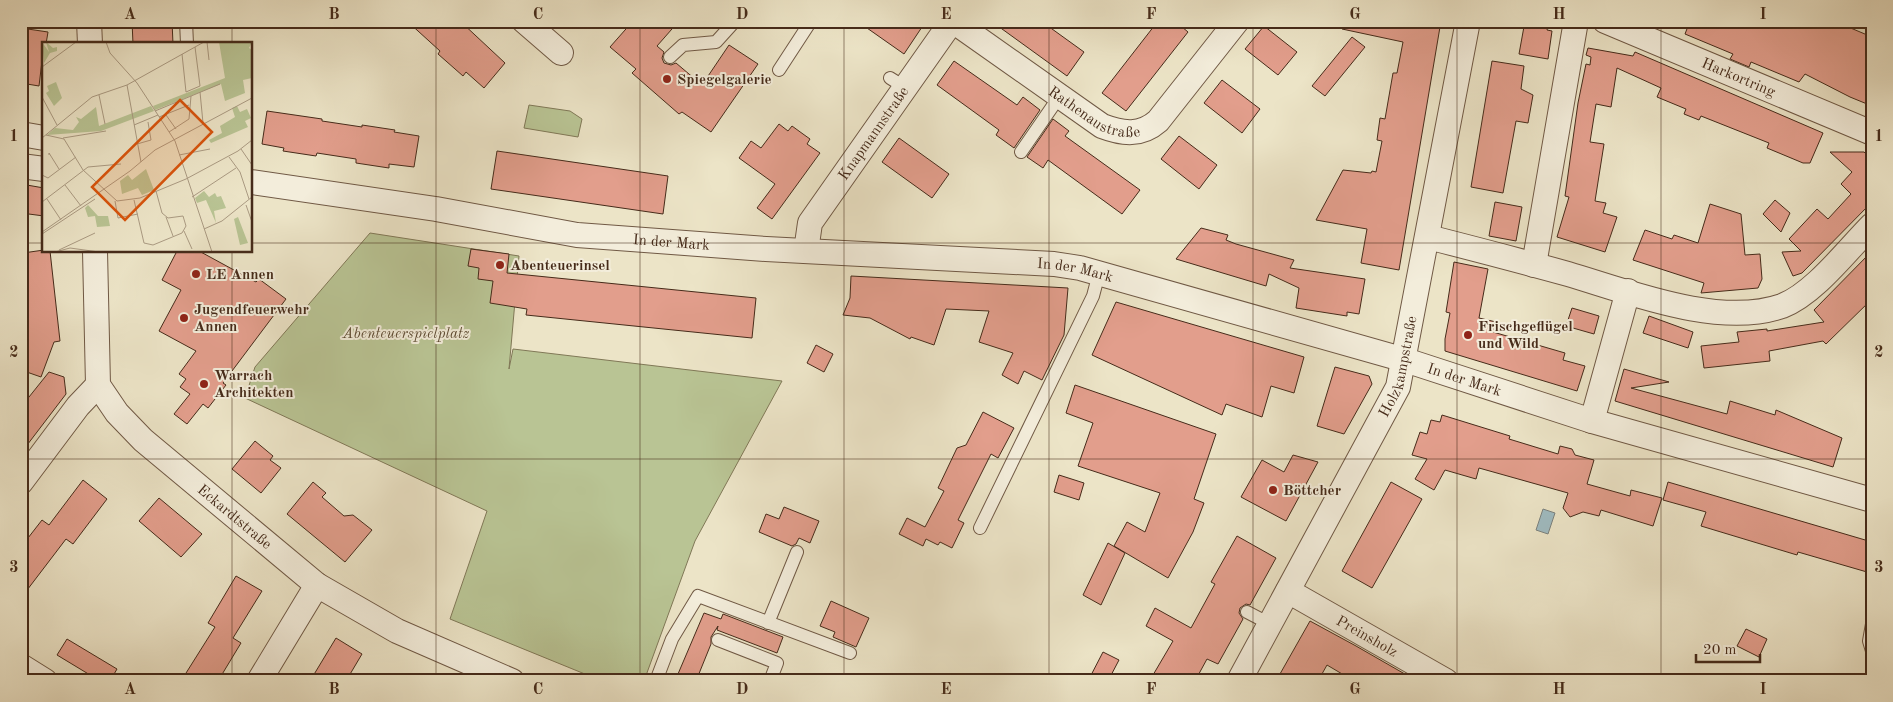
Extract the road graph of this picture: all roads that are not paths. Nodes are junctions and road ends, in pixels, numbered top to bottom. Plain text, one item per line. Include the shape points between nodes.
1 (89, 21) edge
2 (186, 21) edge
3 (524, 21) edge
4 (735, 21) edge
5 (952, 21) edge
6 (1237, 21) edge
7 (1468, 21) edge
8 (1576, 21) edge
9 (1605, 21) edge
10 (810, 24) dead end
11 (90, 42) edge
12 (187, 42) edge
13 (561, 53) dead end
14 (670, 57) dead end
15 (779, 70) dead end
16 (1059, 96) junction
17 (1872, 133) edge
18 (21, 134) edge
19 (42, 138) edge
20 (1021, 152) dead end
21 (21, 166) edge
22 (42, 169) edge
23 (252, 182) edge
24 (1872, 225) edge
25 (1428, 237) junction
26 (806, 250) junction
27 (95, 252) edge
28 (1534, 265) junction
29 (1099, 273) junction
30 (1628, 291) junction
31 (1405, 360) junction
32 (98, 385) junction
33 (1592, 421) junction
34 (21, 482) edge
35 (1872, 500) edge
36 (980, 528) dead end
37 (797, 552) dead end
38 (317, 585) junction
39 (1288, 591) junction
40 (1247, 612) dead end
41 (768, 622) junction
42 (1270, 624) junction
43 (1872, 624) edge
44 (718, 640) dead end
45 (1872, 651) edge
46 (850, 653) dead end
47 (21, 666) edge
48 (481, 675) edge
49 (45, 681) edge
50 (259, 681) edge
51 (512, 681) edge
52 (656, 681) edge
53 (770, 681) edge
54 (1239, 681) edge
55 (1446, 681) edge

1 - 11 street
2 - 12 lane
3 - 13 street
4 - 14 lane via 716,42 683,45
5 - 16 street, Rathenaustraße
5 - 26 street, Knapmannstraße via 898,83 810,224
6 - 16 street, Rathenaustraße via 1158,121 1142,131 1118,132 1102,126
7 - 25 street, Holzkampstraße
8 - 28 street
9 - 17 street, Harkortring
10 - 15 lane
16 - 20 lane
18 - 19 street
21 - 22 street
23 - 26 street, In der Mark via 577,235
24 - 30 street via 1811,286 1782,306 1736,313 1705,311
25 - 28 street
25 - 31 street, Holzkampstraße
26 - 29 street, In der Mark via 1054,264
27 - 32 street
28 - 30 street
29 - 31 street, In der Mark
29 - 36 lane via 1093,296
30 - 33 street
31 - 33 street, In der Mark
31 - 39 street, Holzkampstraße via 1398,387
32 - 34 street via 78,406
32 - 38 street, Eckardtstraße via 117,413 142,440
33 - 35 street, In der Mark
37 - 41 lane
38 - 48 street, Eckardtstraße
38 - 50 street
39 - 42 street, Holzkampstraße
39 - 55 street, Preinsholz
40 - 42 lane
41 - 46 lane
41 - 52 lane via 698,596 672,639
42 - 54 street, Holzkampstraße
43 - 45 lane via 1869,641
44 - 53 lane via 777,663
47 - 49 street
48 - 51 street, Eckardtstraße

